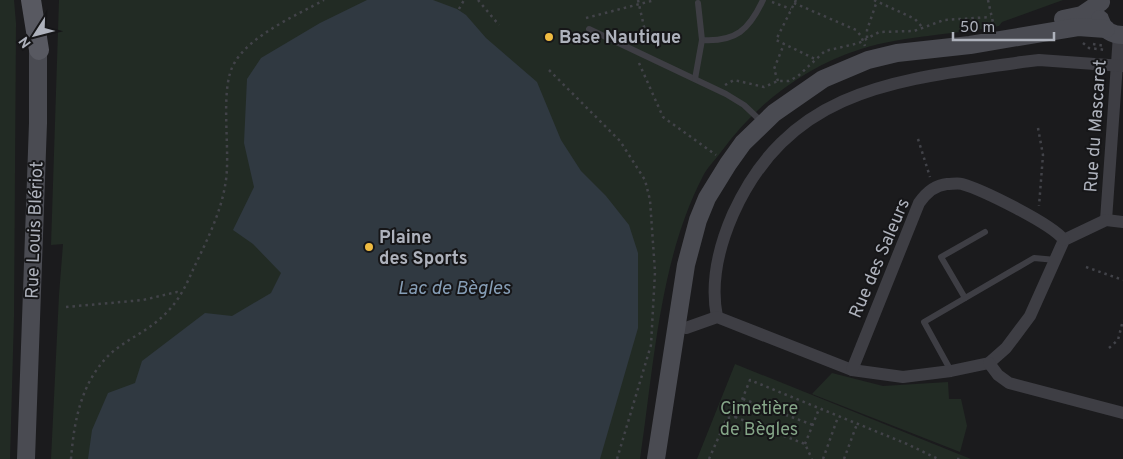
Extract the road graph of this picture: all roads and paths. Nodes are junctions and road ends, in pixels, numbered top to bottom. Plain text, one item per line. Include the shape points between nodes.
1 (31, 0) edge
2 (37, 0) edge
3 (324, 0) edge
4 (464, 0) edge
5 (478, 0) edge
6 (655, 0) edge
7 (763, 0) edge
8 (767, 0) edge
9 (876, 0) edge
10 (988, 0) edge
11 (795, 1) edge
12 (1102, 1) edge
13 (639, 2) edge
14 (698, 3) dead end
15 (459, 9) dead end
16 (791, 9) junction
17 (991, 17) junction
18 (586, 18) dead end
19 (499, 25) dead end
20 (923, 28) junction
21 (589, 29) dead end
22 (1116, 33) edge
23 (1026, 34) junction
24 (865, 39) junction
25 (702, 40) junction
26 (998, 40) junction
27 (784, 44) junction
28 (39, 50) junction
29 (641, 54) junction
30 (815, 59) junction
31 (1120, 66) edge
32 (549, 70) dead end
33 (695, 79) junction
34 (778, 82) junction
35 (720, 92) junction
36 (763, 123) junction
37 (1038, 128) dead end
38 (918, 139) dead end
39 (728, 164) junction
40 (934, 188) junction
41 (1035, 218) junction
42 (1106, 220) junction
43 (1123, 222) edge
44 (985, 232) dead end
45 (1064, 240) junction
46 (1056, 260) junction
47 (1086, 267) dead end
48 (1123, 280) edge
49 (182, 293) junction
50 (965, 298) junction
51 (66, 307) dead end
52 (717, 317) junction
53 (1123, 320) edge
54 (678, 326) junction
55 (1109, 348) dead end
56 (989, 363) junction
57 (852, 370) junction
58 (951, 371) junction
59 (743, 399) junction
60 (819, 409) junction
61 (1123, 413) edge
62 (838, 417) junction
63 (735, 418) junction
64 (857, 424) junction
65 (813, 425) junction
66 (806, 444) junction
67 (26, 459) edge
68 (71, 459) edge
69 (617, 459) edge
70 (656, 459) edge
71 (709, 459) edge
72 (812, 459) edge
73 (823, 459) edge
74 (844, 459) edge
75 (938, 459) edge

1 - 28 main road
2 - 28 street, Rue Louis Blériot
3 - 49 path via 266,33 241,53 233,64 228,84 225,186 211,231
4 - 15 path
5 - 19 path
6 - 13 path
7 - 25 lane via 753,21 745,29 720,41
8 - 16 path
9 - 20 path via 916,19
9 - 24 path
10 - 17 path
11 - 16 path
11 - 24 path via 856,30
12 - 22 street via 1099,16
12 - 23 street via 1082,14
13 - 18 path
13 - 29 path via 644,31
14 - 25 lane
16 - 27 path via 776,40
17 - 20 path via 944,20
17 - 26 path
20 - 24 path via 906,32 887,31
21 - 29 lane
22 - 23 street via 1085,26
22 - 31 street, Rue du Mascaret
23 - 26 street
24 - 30 path via 825,51
25 - 33 lane
26 - 36 street via 897,53 862,61 807,88
27 - 30 path
27 - 34 path via 774,69
28 - 67 street, Rue Louis Blériot
29 - 33 lane
29 - 39 path via 639,64 663,117
30 - 34 path via 798,76
31 - 42 street, Rue du Mascaret
31 - 52 street via 1039,60 1022,62 890,83 822,111 780,145 741,196 718,258 714,284
32 - 69 path via 620,140 645,180 650,200 655,272 651,345
33 - 35 lane
34 - 35 path via 764,87 734,80
35 - 36 lane via 744,105
36 - 39 street
37 - 41 path via 1042,177
38 - 40 path
39 - 54 street via 707,198 692,239
40 - 41 street, Rue des Saleurs via 962,184
40 - 57 street, Rue des Saleurs via 919,203
41 - 45 street, Rue des Saleurs via 1059,232
42 - 43 street
42 - 45 street
44 - 50 lane via 941,257
45 - 46 street
46 - 50 lane via 1034,258
46 - 56 street via 1030,316 1006,348
47 - 48 path
49 - 51 path
49 - 68 path via 167,313 109,356 86,386 74,425
50 - 58 lane via 924,322
52 - 54 street via 686,328
52 - 57 street
53 - 55 path via 1118,340
54 - 70 street
56 - 58 street
56 - 61 street via 1009,383
57 - 58 street via 903,378
59 - 60 path via 750,380
59 - 63 path
59 - 65 path
60 - 62 path
60 - 65 path
62 - 64 path
62 - 73 path
63 - 66 path
63 - 71 path via 727,418
64 - 74 path
64 - 75 path
65 - 66 path
66 - 72 path

